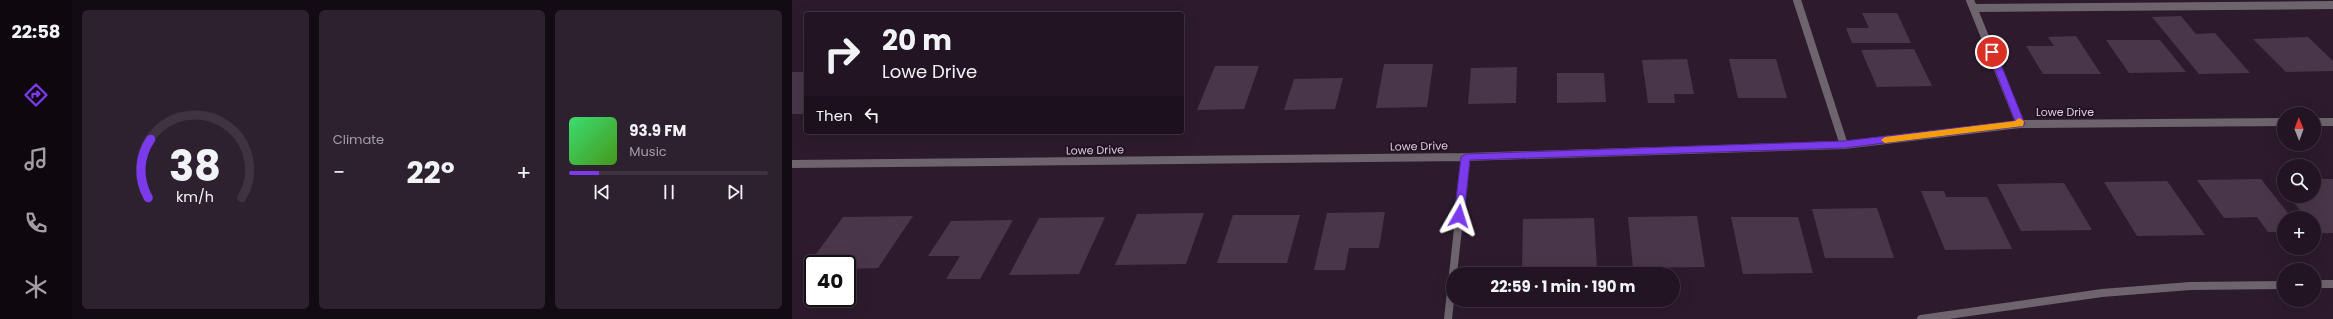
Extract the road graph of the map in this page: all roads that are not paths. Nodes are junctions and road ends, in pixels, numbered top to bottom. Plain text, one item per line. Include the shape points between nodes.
1 (1797, 0) edge
2 (1970, 0) edge
3 (2333, 5) edge
4 (1974, 8) junction
5 (2277, 122) edge
6 (2321, 122) edge
7 (2333, 122) edge
8 (2020, 124) junction
9 (1844, 145) junction
10 (1466, 157) junction
11 (792, 164) edge
12 (2277, 284) edge
13 (2321, 284) edge
14 (2333, 284) edge
15 (1448, 319) edge
16 (1921, 319) edge

1 - 9 street
2 - 4 street
3 - 4 street
4 - 8 street
5 - 8 street, Lowe Drive
6 - 7 street
8 - 9 street, Lowe Drive
9 - 10 street, Lowe Drive
10 - 11 street, Lowe Drive
10 - 15 street
12 - 16 street via 2190,286 2102,292
13 - 14 street

